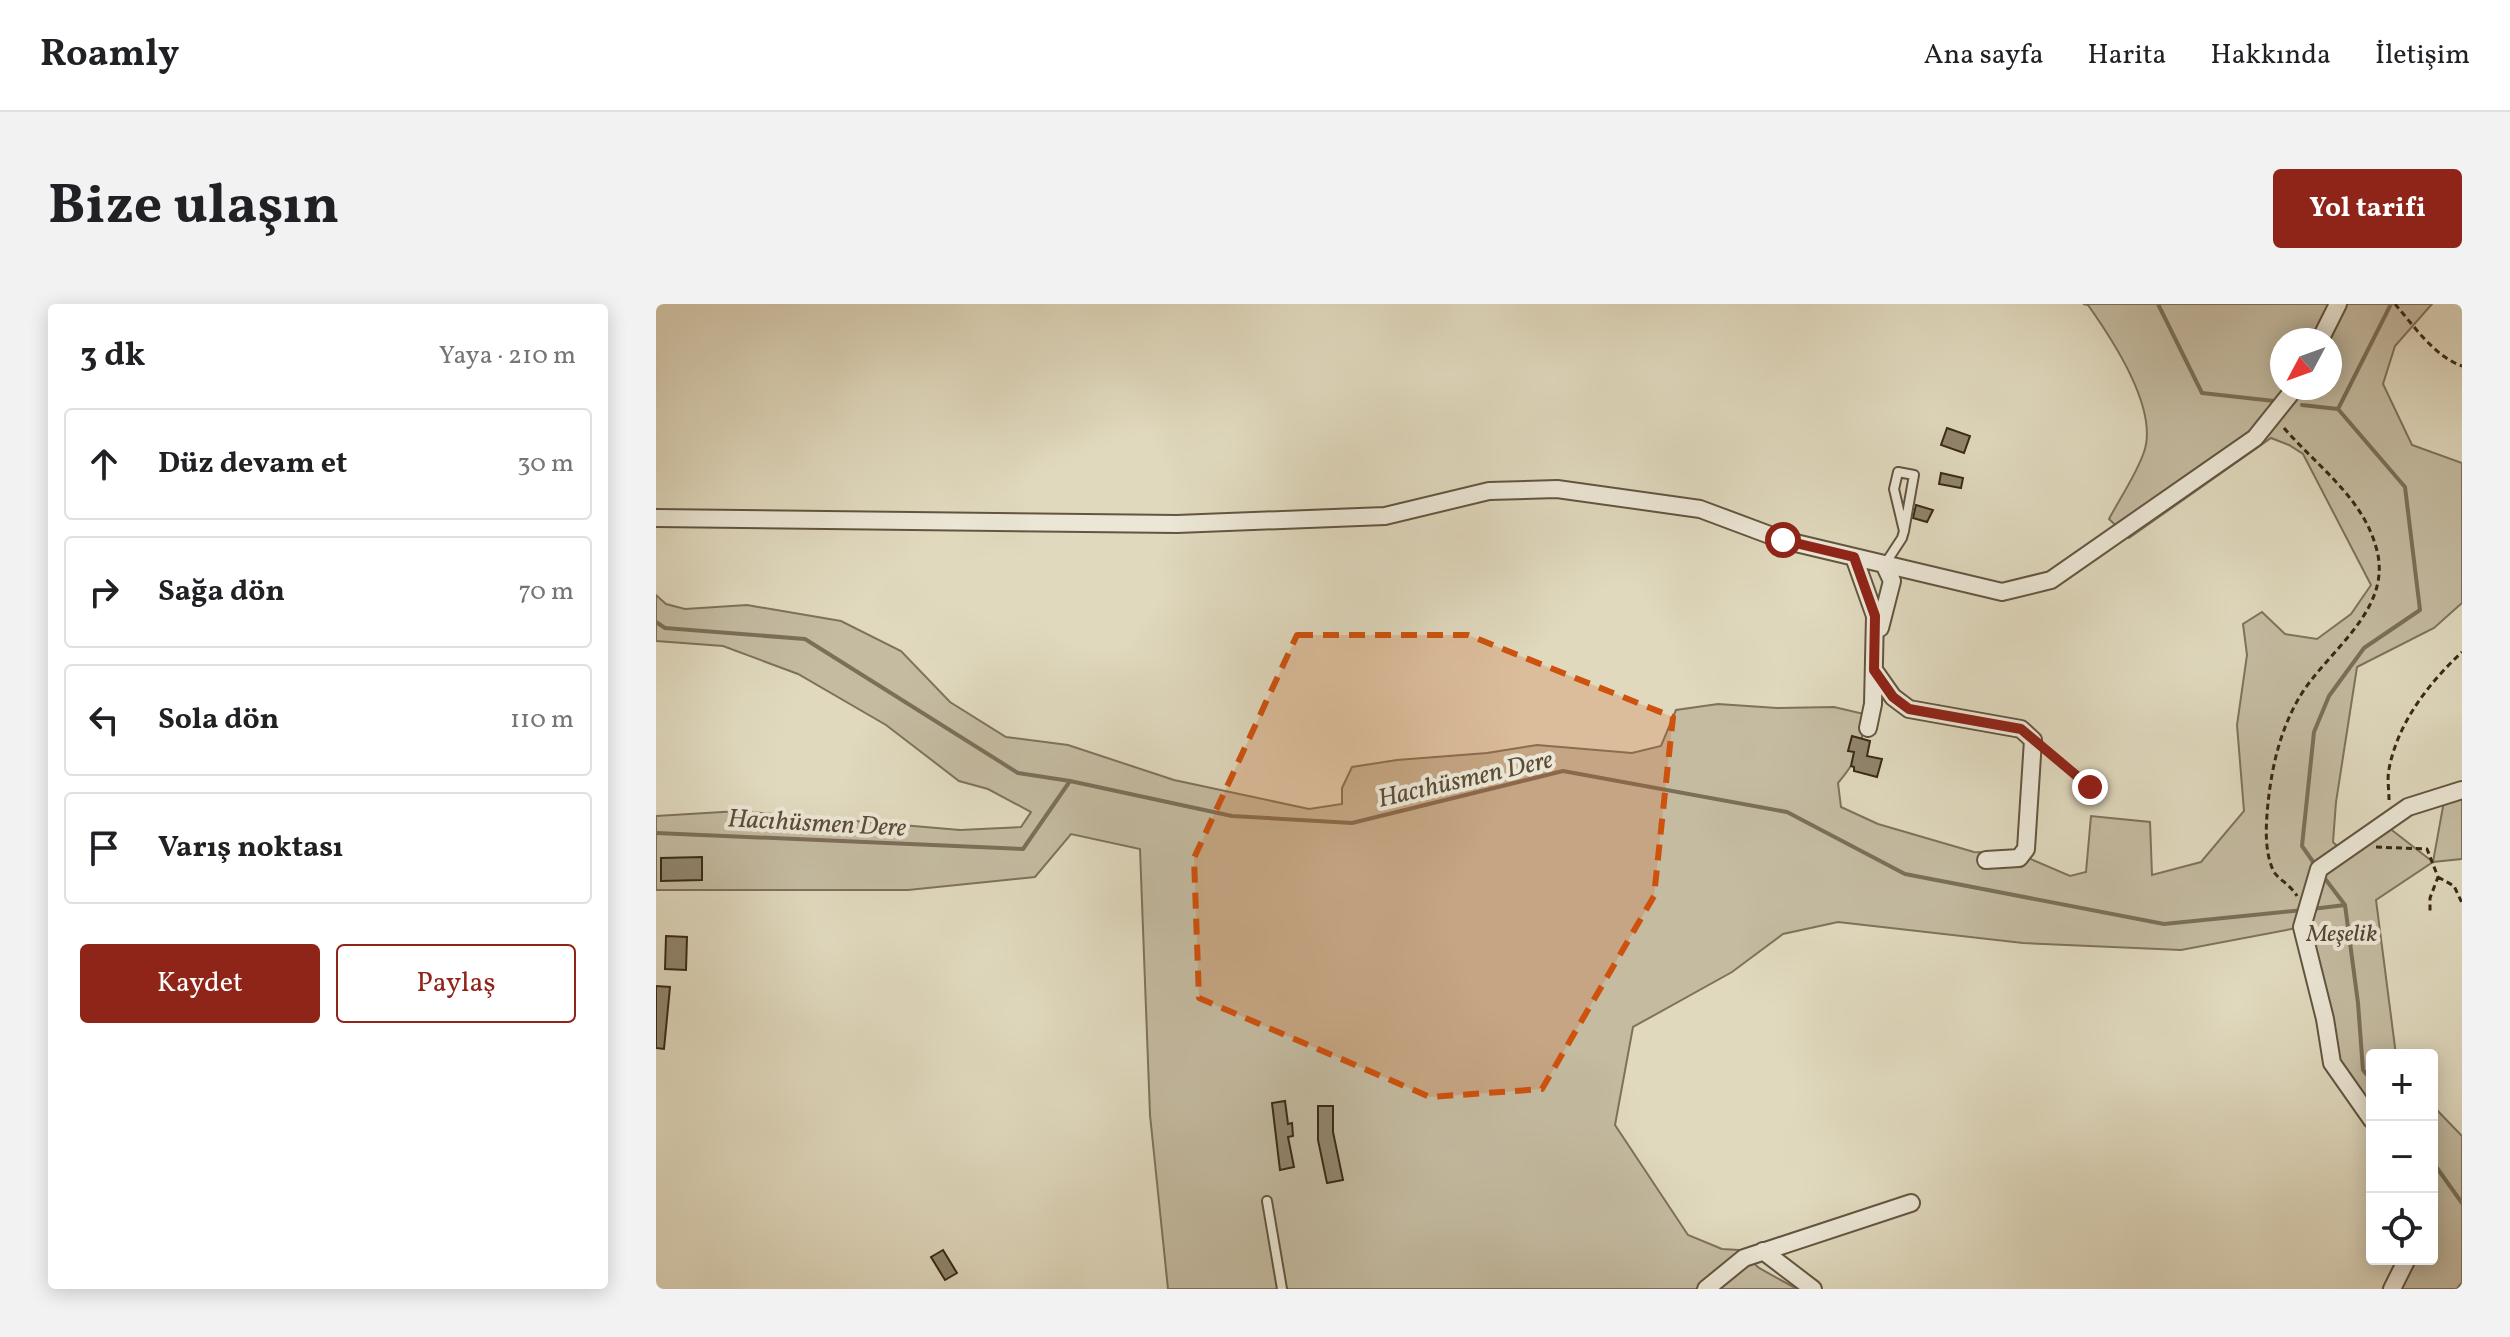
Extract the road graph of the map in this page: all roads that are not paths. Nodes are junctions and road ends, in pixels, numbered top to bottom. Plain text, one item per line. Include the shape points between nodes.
1 (2338, 304) edge
2 (2326, 328) edge
3 (2286, 400) edge
4 (656, 518) edge
5 (1904, 531) junction
6 (1854, 557) junction
7 (1884, 564) junction
8 (1870, 604) junction
9 (1876, 644) junction
10 (1874, 670) junction
11 (1868, 728) dead end
12 (2462, 790) edge
13 (1986, 860) dead end
14 (2366, 1111) edge
15 (1267, 1201) dead end
16 (1911, 1203) dead end
17 (1763, 1251) junction
18 (2404, 1265) edge
19 (1282, 1289) edge
20 (1706, 1289) edge
21 (1813, 1289) edge
22 (2392, 1289) edge

1 - 2 street
3 - 7 street via 2255,438 2051,580 2002,592
4 - 6 street via 1177,524 1385,516 1489,491 1557,489 1700,509 1783,540
5 - 5 lane via 1914,475 1898,472 1894,489
5 - 7 lane
6 - 7 street
6 - 8 street
7 - 8 street
7 - 9 street via 1892,581
8 - 9 street
9 - 10 street
10 - 11 street
10 - 13 street via 1909,709 2021,729 2033,740 2026,849 2019,858
12 - 14 street via 2408,807 2319,869 2306,912 2302,927 2332,1063
15 - 19 lane
16 - 17 street
17 - 20 street via 1744,1258
17 - 21 street
18 - 22 street

